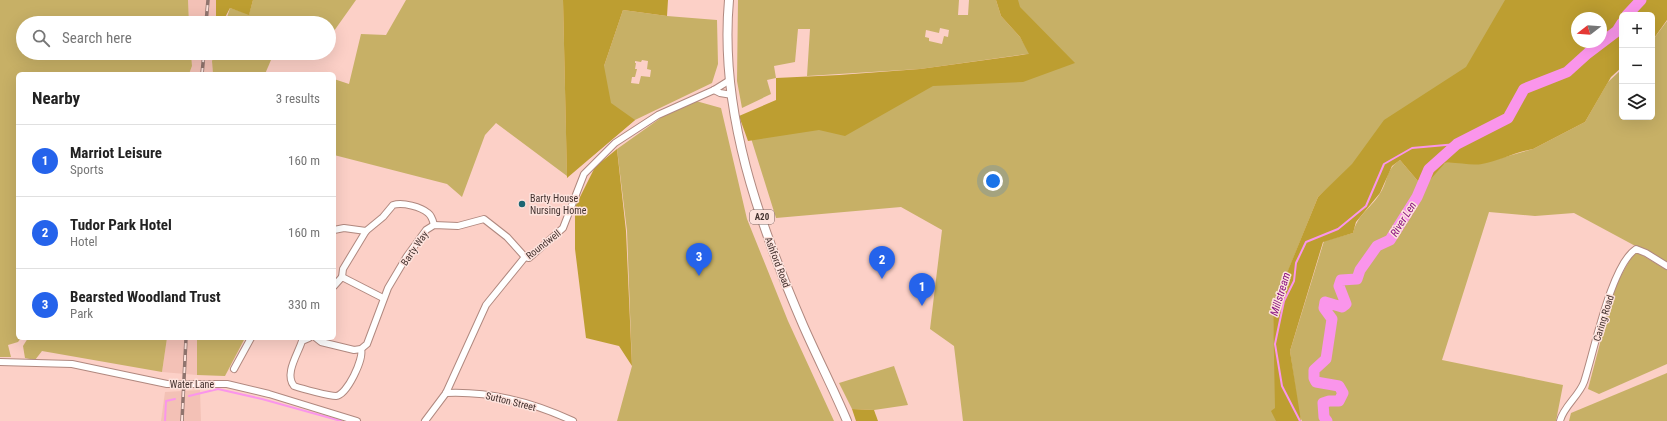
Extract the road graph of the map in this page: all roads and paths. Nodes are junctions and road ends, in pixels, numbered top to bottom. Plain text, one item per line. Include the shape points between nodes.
1 (729, 0) edge
2 (730, 80) junction
3 (714, 90) junction
4 (732, 95) junction
5 (434, 225) junction
6 (336, 230) edge
7 (366, 231) junction
8 (525, 257) junction
9 (1667, 266) edge
10 (342, 277) junction
11 (336, 284) edge
12 (383, 298) junction
13 (250, 340) edge
14 (300, 340) edge
15 (318, 340) edge
16 (362, 349) junction
17 (0, 362) edge
18 (234, 369) dead end
19 (446, 393) junction
20 (357, 421) edge
21 (425, 421) edge
22 (573, 421) edge
23 (847, 421) edge
24 (1560, 421) edge

1 - 2 main road, Ashford Road / A20
2 - 3 street, Roundwell
2 - 4 main road, Ashford Road / A20
3 - 4 street via 720,94
3 - 8 street, Roundwell via 658,115 615,142 584,174 563,228 529,258
4 - 23 main road, Ashford Road / A20 via 744,158 770,242
5 - 7 street via 426,212 398,204 391,206 383,217
5 - 8 street, Barty Way via 458,226 484,219 504,234
5 - 12 street, Barty Way via 417,241
6 - 7 street
7 - 10 street via 343,269
8 - 19 street, Roundwell via 486,305
9 - 24 street, Caring Road via 1646,253 1636,249 1632,251 1614,284 1583,384
10 - 11 street
10 - 12 street
12 - 16 street, Barty Way via 370,338
13 - 18 street
14 - 16 street, Barty Way via 291,372 292,385 336,396 343,393 356,372 362,357
15 - 16 street via 358,351
17 - 20 street, Water Lane via 72,364 167,384 227,384
19 - 21 street, Roundwell
19 - 22 street, Sutton Street via 492,394 559,414

